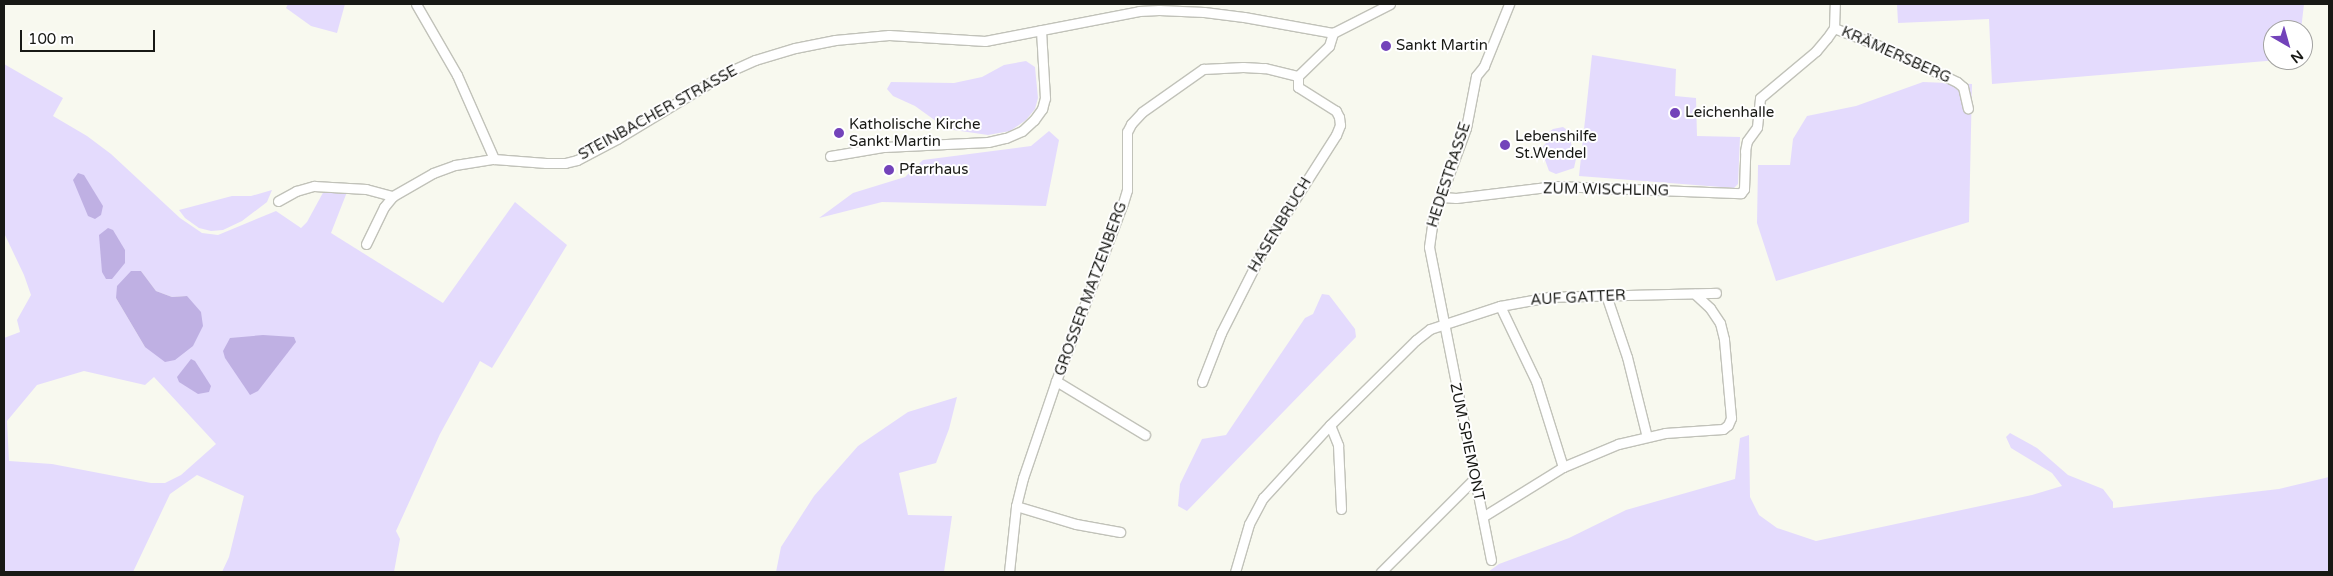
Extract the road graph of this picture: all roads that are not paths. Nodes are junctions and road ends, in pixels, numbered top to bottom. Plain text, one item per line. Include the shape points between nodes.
1 (416, 4) edge
2 (1390, 4) edge
3 (1509, 4) edge
4 (1835, 4) edge
5 (1834, 28) junction
6 (1041, 30) junction
7 (1333, 33) junction
8 (1298, 76) junction
9 (1968, 108) dead end
10 (830, 156) dead end
11 (494, 158) junction
12 (1741, 193) joint
13 (393, 196) junction
14 (1442, 197) junction
15 (278, 201) dead end
16 (366, 244) dead end
17 (1696, 294) junction
18 (1716, 294) dead end
19 (1606, 295) junction
20 (1500, 306) junction
21 (1444, 324) junction
22 (1056, 381) junction
23 (1202, 382) dead end
24 (1330, 425) junction
25 (1145, 435) dead end
26 (1646, 437) junction
27 (1563, 467) junction
28 (1474, 479) junction
29 (1016, 506) junction
30 (1341, 509) dead end
31 (1484, 516) junction
32 (1120, 532) dead end
33 (1491, 560) dead end
34 (1009, 572) edge
35 (1235, 572) edge
36 (1381, 572) edge

1 - 11 street via 457,75
2 - 7 street
3 - 14 street, HEDESTRASSE via 1484,66 1476,76 1466,128
4 - 5 street, KRÄMERSBERG
5 - 9 street, KRÄMERSBERG via 1958,82 1963,87
5 - 12 street, KRÄMERSBERG via 1816,51 1760,98 1757,127 1747,141 1744,189
6 - 7 street, STEINBACHER STRASSE via 1159,10 1244,17
6 - 10 street via 1045,98 1042,109 1022,131 988,142 884,147
6 - 11 street, STEINBACHER STRASSE via 981,41 889,34 795,48 726,73 577,160 546,163
7 - 8 street via 1329,46
8 - 22 street, GROSSER MATZENBERG via 1265,68 1203,69 1130,124 1124,203
8 - 23 street, HASENBRUCH via 1298,87 1336,111 1340,125 1265,246 1221,333
11 - 13 street, STEINBACHER STRASSE via 455,165
12 - 14 street, ZUM WISCHLING via 1555,186
13 - 15 street via 366,189 314,186
13 - 16 street, STEINBACHER STRASSE
14 - 21 street, HEDESTRASSE via 1433,218 1429,247
17 - 18 street, AUF GATTER
17 - 19 street, AUF GATTER
17 - 26 street via 1720,323 1731,418 1723,428
19 - 20 street, AUF GATTER via 1549,297
19 - 26 street via 1634,381
20 - 21 street, AUF GATTER
20 - 27 street via 1536,381
21 - 24 street, AUF GATTER via 1430,329 1416,340
21 - 28 street, ZUM SPIEMONT
22 - 25 street
22 - 29 street, GROSSER MATZENBERG
24 - 30 street via 1338,445
24 - 35 street, AUF GATTER via 1263,498 1249,524
26 - 27 street via 1618,444
27 - 31 street
28 - 31 street, ZUM SPIEMONT
28 - 36 street
29 - 32 street via 1076,524
29 - 34 street, GROSSER MATZENBERG
31 - 33 street, ZUM SPIEMONT

